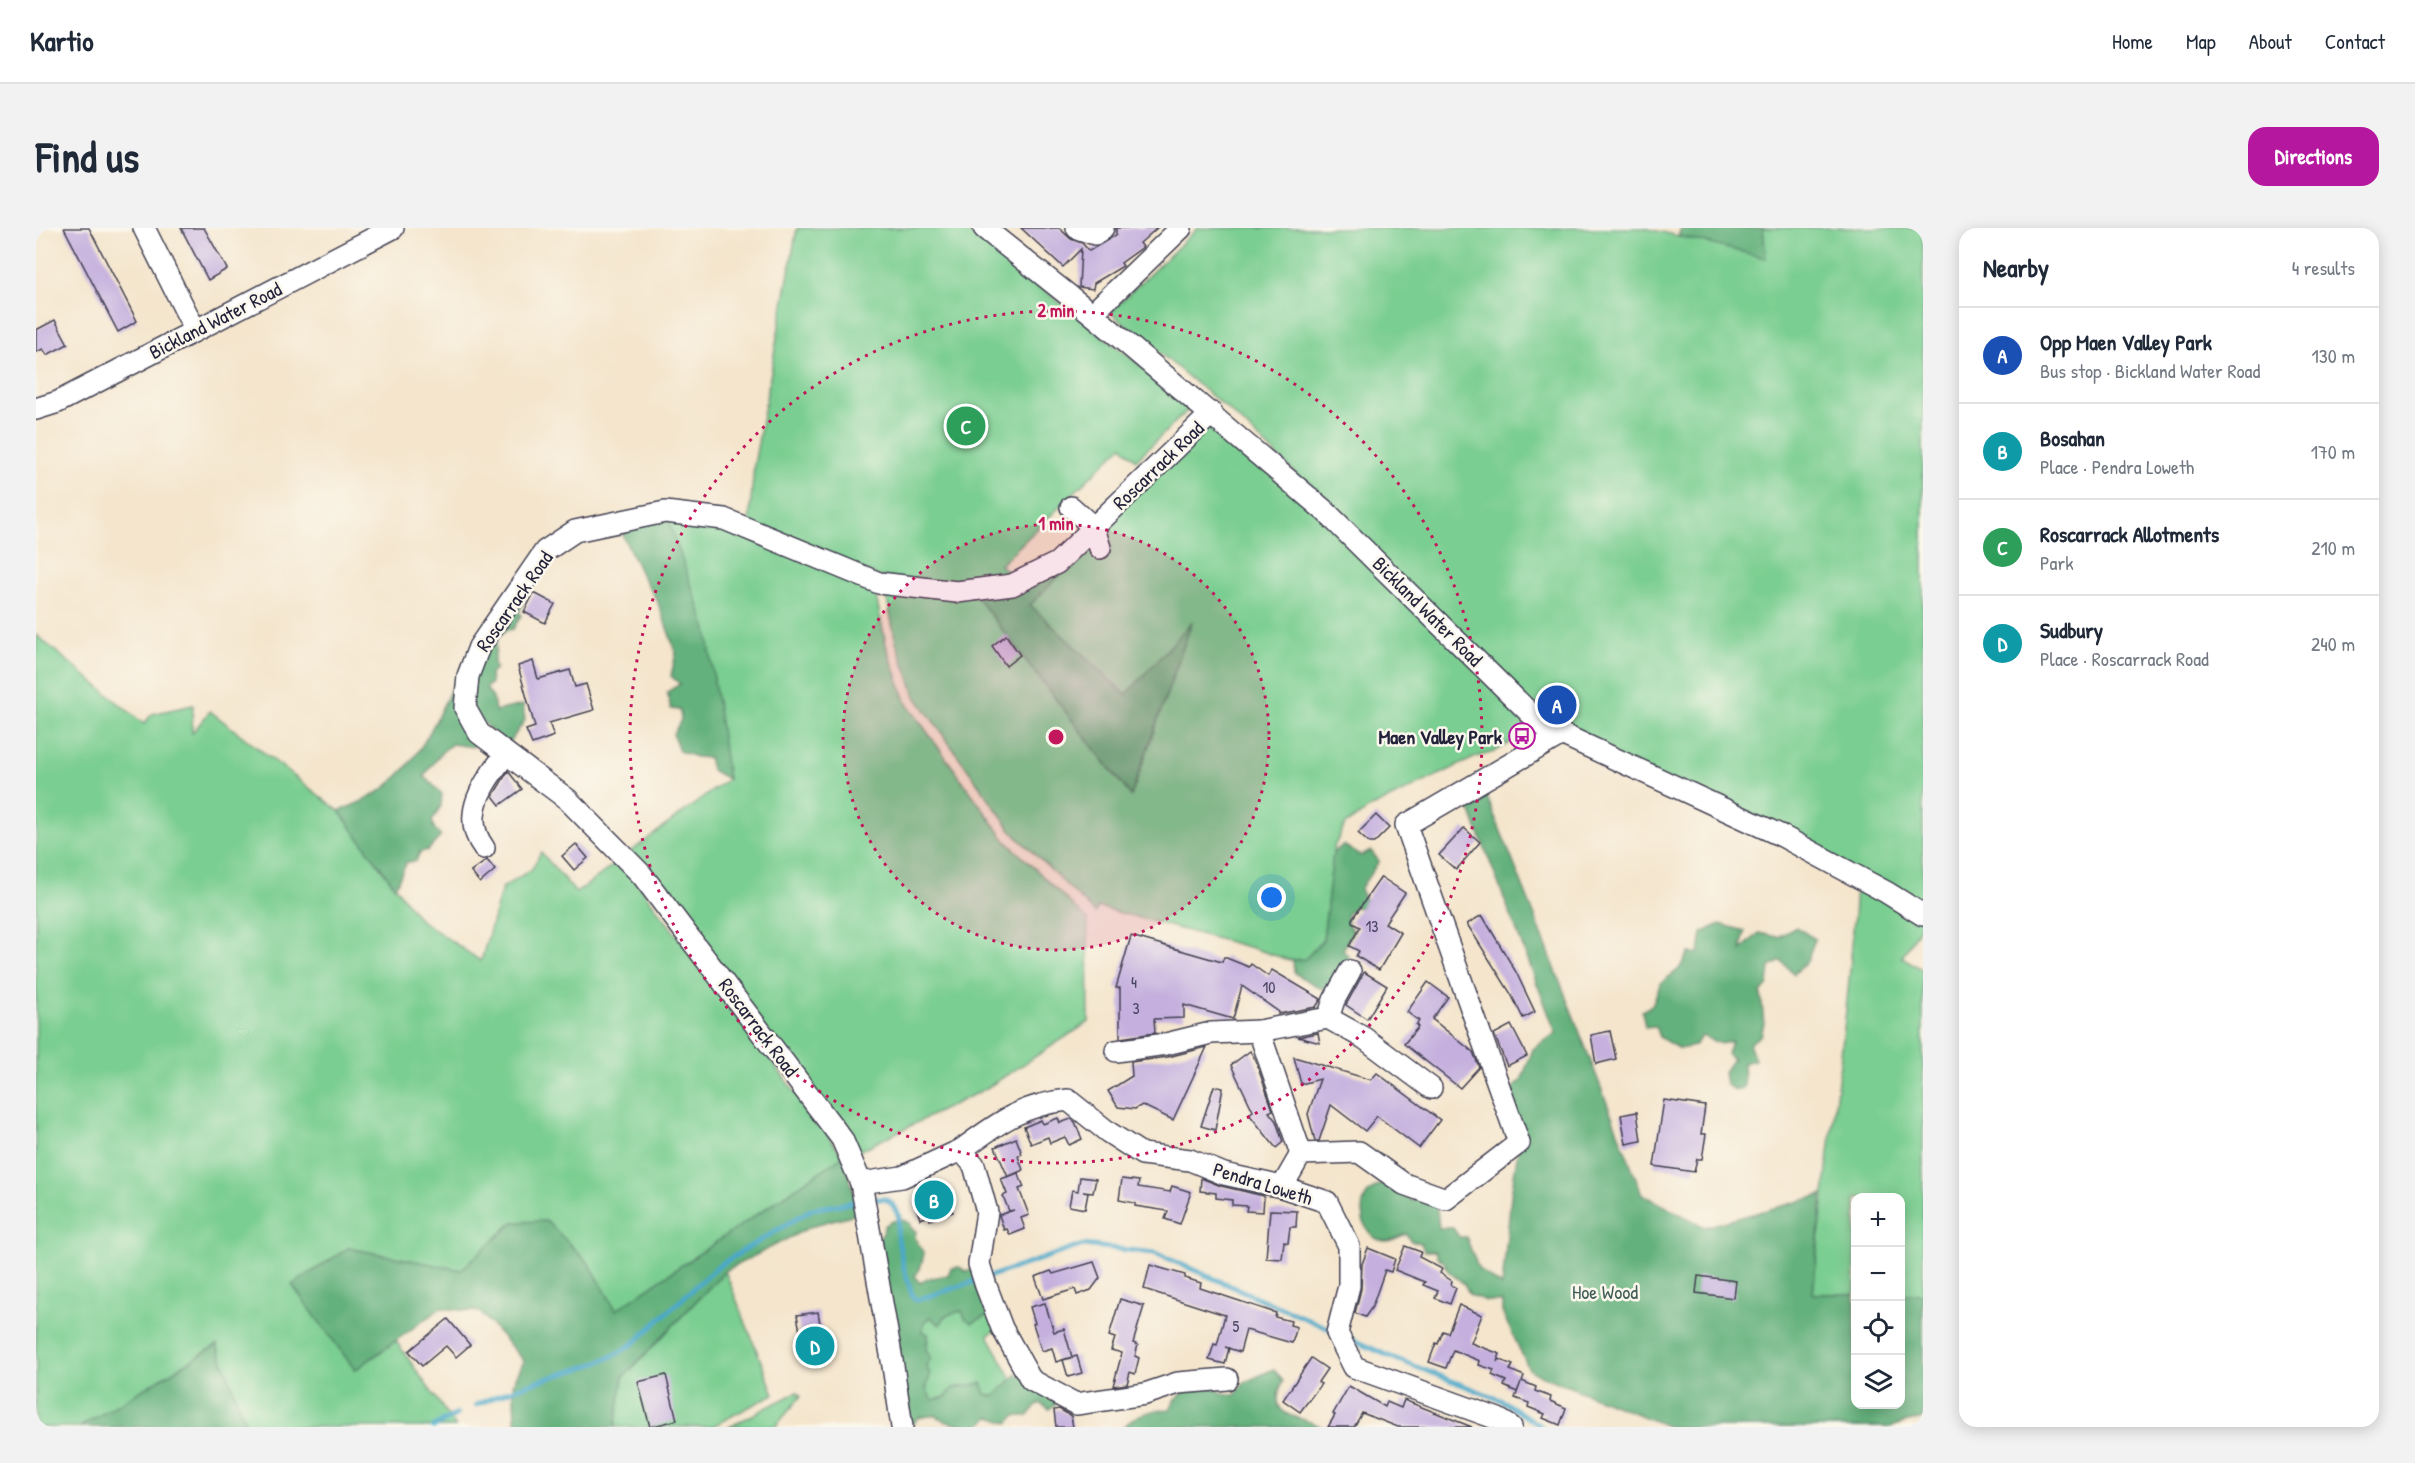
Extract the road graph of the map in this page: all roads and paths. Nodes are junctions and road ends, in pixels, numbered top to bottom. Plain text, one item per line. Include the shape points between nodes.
1 (144, 228) edge
2 (393, 228) edge
3 (984, 228) edge
4 (1077, 228) edge
5 (1103, 228) edge
6 (1181, 228) edge
7 (1092, 314) junction
8 (195, 330) junction
9 (36, 409) edge
10 (1212, 413) junction
11 (1071, 507) dead end
12 (1094, 528) junction
13 (1100, 548) dead end
14 (1562, 734) junction
15 (506, 754) junction
16 (484, 848) dead end
17 (1923, 915) edge
18 (1350, 971) dead end
19 (1328, 1018) junction
20 (1258, 1031) junction
21 (1116, 1051) dead end
22 (1431, 1088) dead end
23 (961, 1150) junction
24 (1301, 1154) junction
25 (861, 1183) junction
26 (1282, 1187) junction
27 (1227, 1379) dead end
28 (902, 1427) edge
29 (1511, 1427) edge

1 - 8 street
2 - 8 street, Bickland Water Road
3 - 7 street, Bickland Water Road
4 - 5 street via 1095,234
6 - 7 street
7 - 10 street, Bickland Water Road
8 - 9 street, Bickland Water Road via 58,402
10 - 12 street, Roscarrack Road
10 - 14 street, Bickland Water Road via 1325,511 1542,725
11 - 12 street
12 - 13 street
12 - 15 street, Roscarrack Road via 1057,563 1012,585 957,592 879,583 724,519 665,512 575,531 545,551 479,647 468,676 465,708 479,733
14 - 17 street, Bickland Water Road via 1782,836
14 - 24 street via 1406,825 1519,1143 1446,1199 1404,1184 1359,1152
15 - 16 street via 483,784 476,804 476,837
15 - 25 street, Roscarrack Road via 567,799 642,875 843,1139
18 - 19 street
19 - 20 street
19 - 22 street via 1364,1038
20 - 21 street via 1212,1033
20 - 24 street
23 - 25 street, Pendra Loweth via 902,1177
23 - 26 street, Pendra Loweth via 1002,1120 1042,1102 1068,1100 1142,1154 1190,1160 1224,1174
23 - 27 street via 974,1165 987,1212 979,1264 983,1278 1002,1328 1031,1380 1076,1404 1145,1394 1178,1383
24 - 26 street
25 - 28 street, Roscarrack Road
26 - 29 street, Pendra Loweth via 1327,1203 1349,1246 1349,1286 1337,1333 1354,1367

